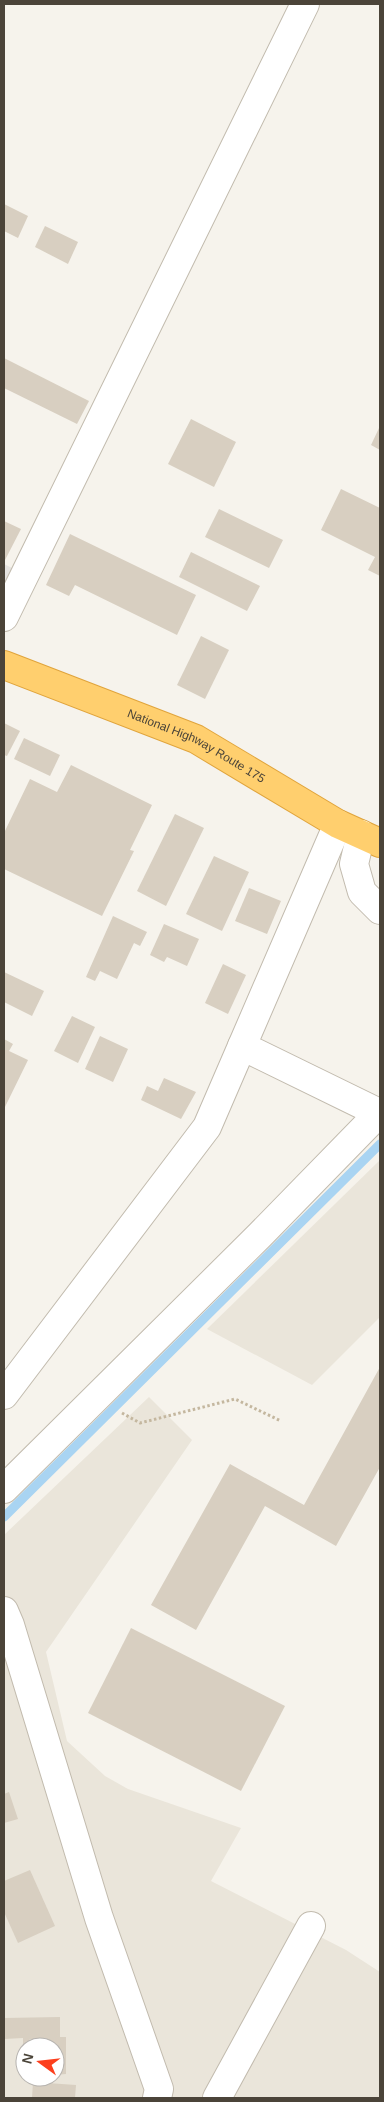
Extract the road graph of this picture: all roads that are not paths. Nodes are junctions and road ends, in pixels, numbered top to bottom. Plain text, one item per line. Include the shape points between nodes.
1 (305, 4) edge
2 (4, 616) edge
3 (4, 664) edge
4 (360, 834) edge
5 (380, 910) edge
6 (242, 1046) junction
7 (379, 1112) edge
8 (4, 1395) edge
9 (4, 1489) edge
10 (4, 1611) edge
11 (311, 1926) dead end
12 (157, 2098) edge
13 (217, 2098) edge

1 - 2 street
3 - 4 highway, National Highway Route 175 via 196,739
4 - 5 street via 354,864 362,892
4 - 6 street
6 - 7 street
6 - 8 street via 207,1127
7 - 9 street
10 - 12 street via 99,1918 159,2089
11 - 13 street

